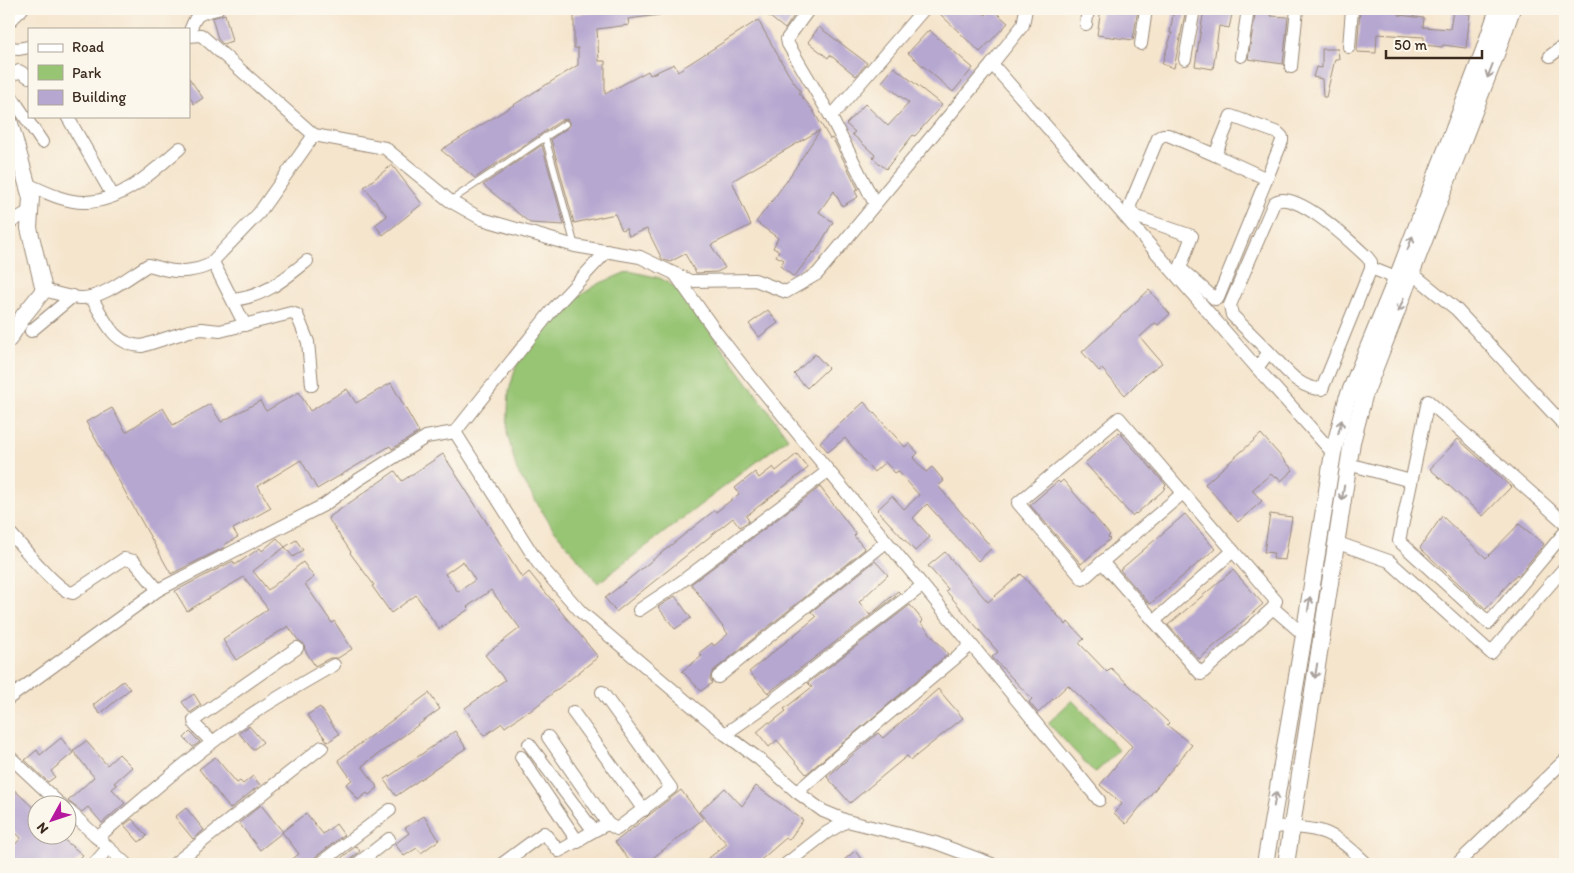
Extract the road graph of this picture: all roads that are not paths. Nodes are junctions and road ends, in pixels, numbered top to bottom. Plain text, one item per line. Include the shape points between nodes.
1 (22, 9) edge
2 (217, 9) edge
3 (809, 9) edge
4 (924, 9) edge
5 (1026, 9) edge
6 (1088, 9) edge
7 (1146, 9) edge
8 (1194, 9) edge
9 (1248, 9) edge
10 (1297, 9) edge
11 (1352, 9) edge
12 (1498, 9) edge
13 (1512, 9) edge
14 (9, 22) edge
15 (1086, 24) dead end
16 (190, 32) edge
17 (190, 35) edge
18 (1141, 44) dead end
19 (1565, 45) edge
20 (9, 47) edge
21 (28, 47) edge
22 (1349, 47) dead end
23 (1241, 56) dead end
24 (1550, 56) dead end
25 (1186, 59) dead end
26 (992, 64) junction
27 (1291, 68) dead end
28 (28, 76) edge
29 (9, 77) edge
30 (9, 93) edge
31 (68, 118) edge
32 (830, 118) junction
33 (9, 120) edge
34 (565, 124) dead end
35 (314, 135) junction
36 (545, 137) junction
37 (42, 142) dead end
38 (180, 148) dead end
39 (1215, 155) junction
40 (14, 158) edge
41 (1267, 179) junction
42 (27, 184) junction
43 (113, 196) junction
44 (450, 201) junction
45 (875, 204) junction
46 (30, 211) junction
47 (9, 223) edge
48 (1157, 224) junction
49 (1149, 244) junction
50 (575, 246) junction
51 (607, 251) junction
52 (307, 261) dead end
53 (213, 262) junction
54 (1371, 268) junction
55 (1178, 272) junction
56 (675, 274) junction
57 (1413, 274) junction
58 (1396, 278) junction
59 (44, 290) junction
60 (73, 296) junction
61 (91, 297) junction
62 (233, 300) junction
63 (245, 324) junction
64 (31, 330) dead end
65 (9, 339) edge
66 (1269, 352) junction
67 (1257, 368) junction
68 (312, 385) dead end
69 (1565, 426) edge
70 (455, 432) junction
71 (1333, 453) junction
72 (1348, 464) junction
73 (828, 472) junction
74 (1411, 481) junction
75 (1183, 493) junction
76 (1565, 523) edge
77 (9, 532) edge
78 (1565, 532) edge
79 (886, 542) junction
80 (1336, 542) junction
81 (1234, 551) junction
82 (1102, 562) junction
83 (1565, 567) edge
84 (922, 586) junction
85 (158, 590) junction
86 (1273, 608) junction
87 (639, 610) dead end
88 (1154, 621) junction
89 (1304, 635) junction
90 (971, 645) junction
91 (297, 648) dead end
92 (334, 665) dead end
93 (718, 677) dead end
94 (602, 692) dead end
95 (9, 698) edge
96 (573, 712) dead end
97 (725, 734) junction
98 (548, 737) dead end
99 (212, 742) junction
100 (529, 744) dead end
101 (322, 747) dead end
102 (9, 756) edge
103 (521, 758) dead end
104 (1565, 760) edge
105 (798, 792) junction
106 (51, 796) edge
107 (1098, 800) dead end
108 (390, 810) dead end
109 (644, 810) junction
110 (78, 820) edge
111 (847, 821) junction
112 (608, 824) junction
113 (1271, 826) junction
114 (1292, 828) junction
115 (593, 830) junction
116 (97, 838) junction
117 (389, 839) dead end
118 (578, 842) junction
119 (108, 848) junction
120 (94, 864) edge
121 (126, 864) edge
122 (174, 864) edge
123 (319, 864) edge
124 (356, 864) edge
125 (502, 864) edge
126 (786, 864) edge
127 (992, 864) edge
128 (1265, 864) edge
129 (1286, 864) edge
130 (1367, 864) edge
131 (1457, 864) edge

1 - 14 street
2 - 16 street via 197,15
3 - 32 street via 787,39
4 - 32 street
5 - 26 street via 1022,24
6 - 15 street
7 - 18 street
8 - 25 street
9 - 23 street
10 - 27 street
11 - 22 street
58 -> 12 street
13 -> 57 street
17 - 35 street via 201,36
19 - 24 street
20 - 21 street
26 - 45 street
26 - 49 street
28 - 29 street via 19,71
30 - 37 street
31 - 43 street
32 - 45 street
33 - 40 street
34 - 36 lane
35 - 44 street via 385,148
35 - 53 street via 259,213
36 - 44 lane
36 - 50 lane
38 - 43 street via 155,170
39 - 41 street
39 - 41 street via 1231,116 1278,133 1282,141
39 - 48 street via 1168,135 1158,138 1130,205 1137,217
40 - 42 street
41 - 55 street via 1218,298
42 - 43 street via 53,196 84,202
42 - 46 street via 32,198
44 - 50 street via 482,219
45 - 56 street via 817,274 786,292 755,280 690,281
46 - 47 street
46 - 59 street via 29,228
48 - 49 street
48 - 55 street via 1192,236
49 - 55 street
50 - 51 street
51 - 56 street via 640,257
51 - 70 street via 553,309
52 - 62 street via 279,284 246,299
53 - 61 street via 202,268 182,271 148,265
53 - 62 street
54 - 58 street
54 - 66 street via 1322,389 1303,385
54 - 66 street via 1367,257 1301,204 1277,200 1230,305 1232,315
55 - 67 street
56 - 73 street via 722,339
57 - 69 street via 1456,309
57 -> 72 street via 1364,396
71 -> 58 street via 1348,399
59 - 60 street
59 - 65 street
60 - 61 street
60 - 64 street
61 - 63 street via 115,336 134,346 196,329 220,331
62 - 63 street
63 - 68 street via 291,313 297,315 308,342
66 - 67 street
67 - 71 street
70 - 85 street via 426,437 324,505
70 - 97 street via 538,562 581,612
89 -> 71 street
72 - 74 street
72 -> 80 street
73 - 79 street
73 - 87 street
74 - 76 street via 1428,401
74 - 78 street via 1399,541 1489,623
75 - 81 street
75 - 82 street
75 - 82 street via 1118,418 1018,503 1083,579
77 - 85 street via 67,593 73,593 124,559 134,561
79 - 84 street
79 - 93 street
80 - 83 street via 1389,562 1492,653
80 -> 114 street
81 - 86 street via 1276,601
81 - 88 street
82 - 88 street
84 - 90 street
84 - 97 street
85 - 95 street
86 - 88 street via 1200,674
86 - 89 street
113 -> 89 street
90 - 105 street
90 - 107 street
91 - 99 street via 195,719 195,725
92 - 99 street
94 - 109 street via 671,788
96 - 109 street
97 - 105 street
98 - 112 street
99 - 116 street
100 - 115 street
101 - 122 street
102 - 106 street
103 - 118 street
104 - 131 street
105 - 111 street via 823,811
108 - 123 street
109 - 112 street via 618,829
110 - 116 street
111 - 126 street
111 - 127 street via 928,841
112 - 115 street
113 - 114 street
113 - 128 street
114 - 129 street
114 - 130 street via 1326,833
115 - 118 street
116 - 119 street
117 - 124 street
118 - 125 street via 559,851 544,832
119 - 120 street
119 - 121 street

